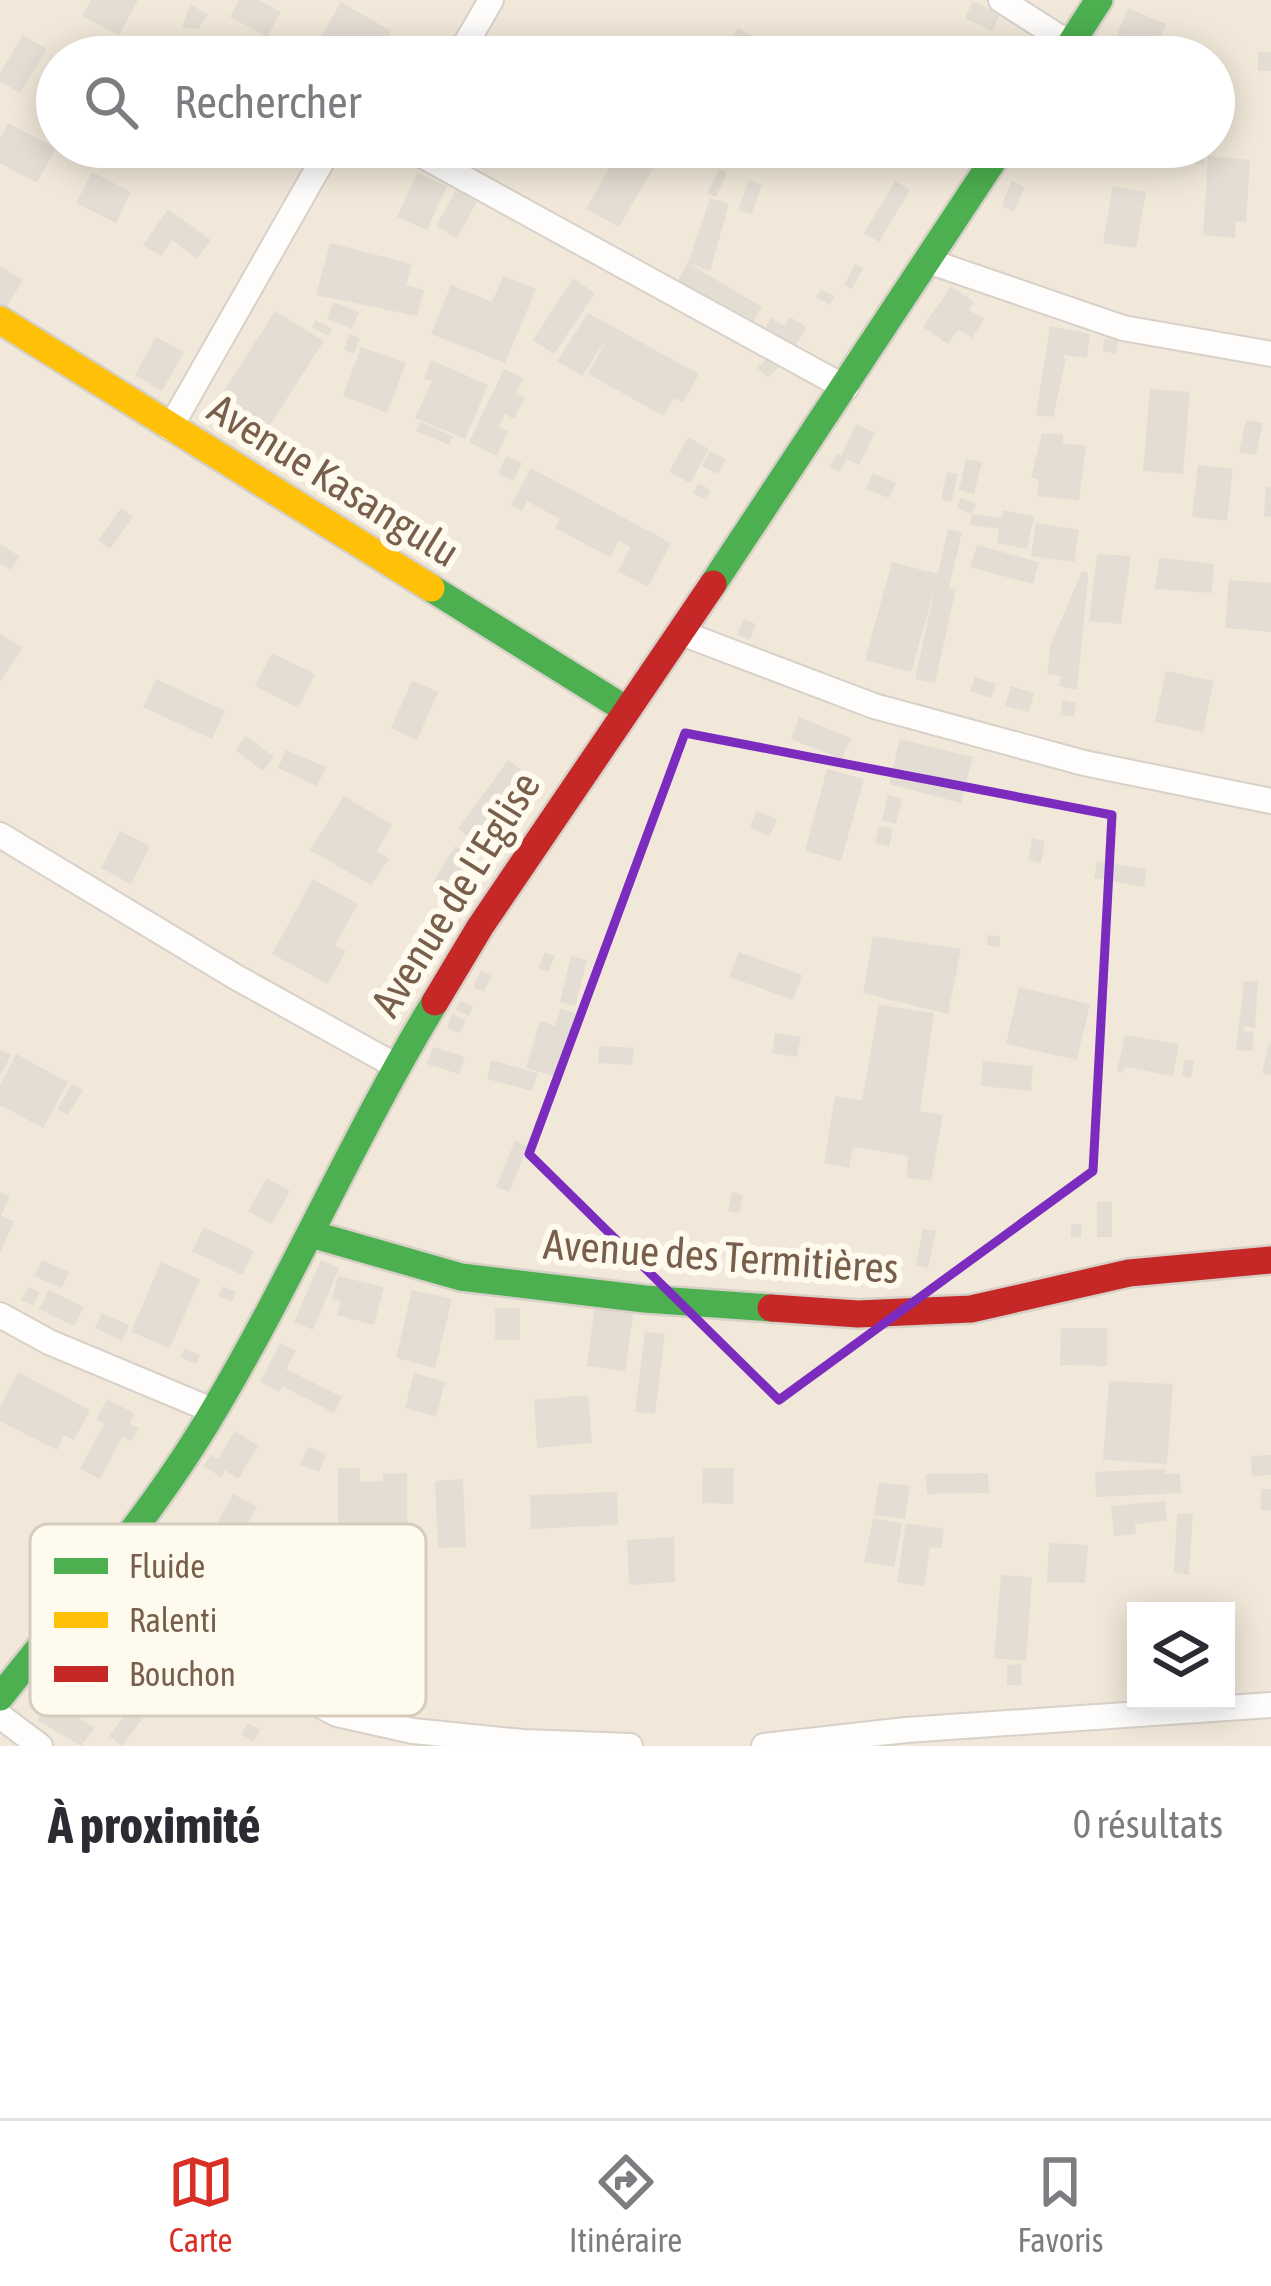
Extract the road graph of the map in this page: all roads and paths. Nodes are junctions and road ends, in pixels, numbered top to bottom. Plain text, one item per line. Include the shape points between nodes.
1 (491, 0) edge
2 (1001, 0) edge
3 (1099, 0) edge
4 (470, 36) edge
5 (1047, 36) edge
6 (1076, 36) edge
7 (318, 168) edge
8 (445, 168) edge
9 (988, 168) edge
10 (928, 261) junction
11 (0, 320) edge
12 (1271, 354) edge
13 (845, 388) junction
14 (170, 428) junction
15 (679, 632) junction
16 (625, 709) junction
17 (1271, 801) edge
18 (0, 835) edge
19 (396, 1066) junction
20 (311, 1234) junction
21 (1271, 1260) edge
22 (0, 1316) edge
23 (214, 1411) junction
24 (138, 1524) edge
25 (30, 1661) edge
26 (0, 1697) edge
27 (1271, 1706) edge
28 (0, 1716) edge
29 (347, 1716) edge
30 (40, 1746) edge
31 (630, 1746) edge
32 (764, 1746) edge

1 - 4 street
2 - 5 street
3 - 6 street
7 - 14 street
8 - 13 street
9 - 10 street, Avenue de L'Eglise
10 - 12 street via 1123,328
10 - 13 street, Avenue de L'Eglise
11 - 14 street, Avenue Kasangulu
13 - 15 street, Avenue de L'Eglise
14 - 16 street, Avenue Kasangulu
15 - 16 street, Avenue de L'Eglise
15 - 17 street via 874,706 1084,763
16 - 19 street, Avenue de L'Eglise
18 - 19 street
19 - 20 street, Avenue de L'Eglise
20 - 21 street, Avenue des Termitières via 461,1277 858,1314 971,1309 1129,1273
20 - 23 street, Avenue de L'Eglise
22 - 23 street
23 - 24 street, Avenue de L'Eglise
25 - 26 street, Avenue de L'Eglise
27 - 32 street
28 - 30 street
29 - 31 street via 413,1731

